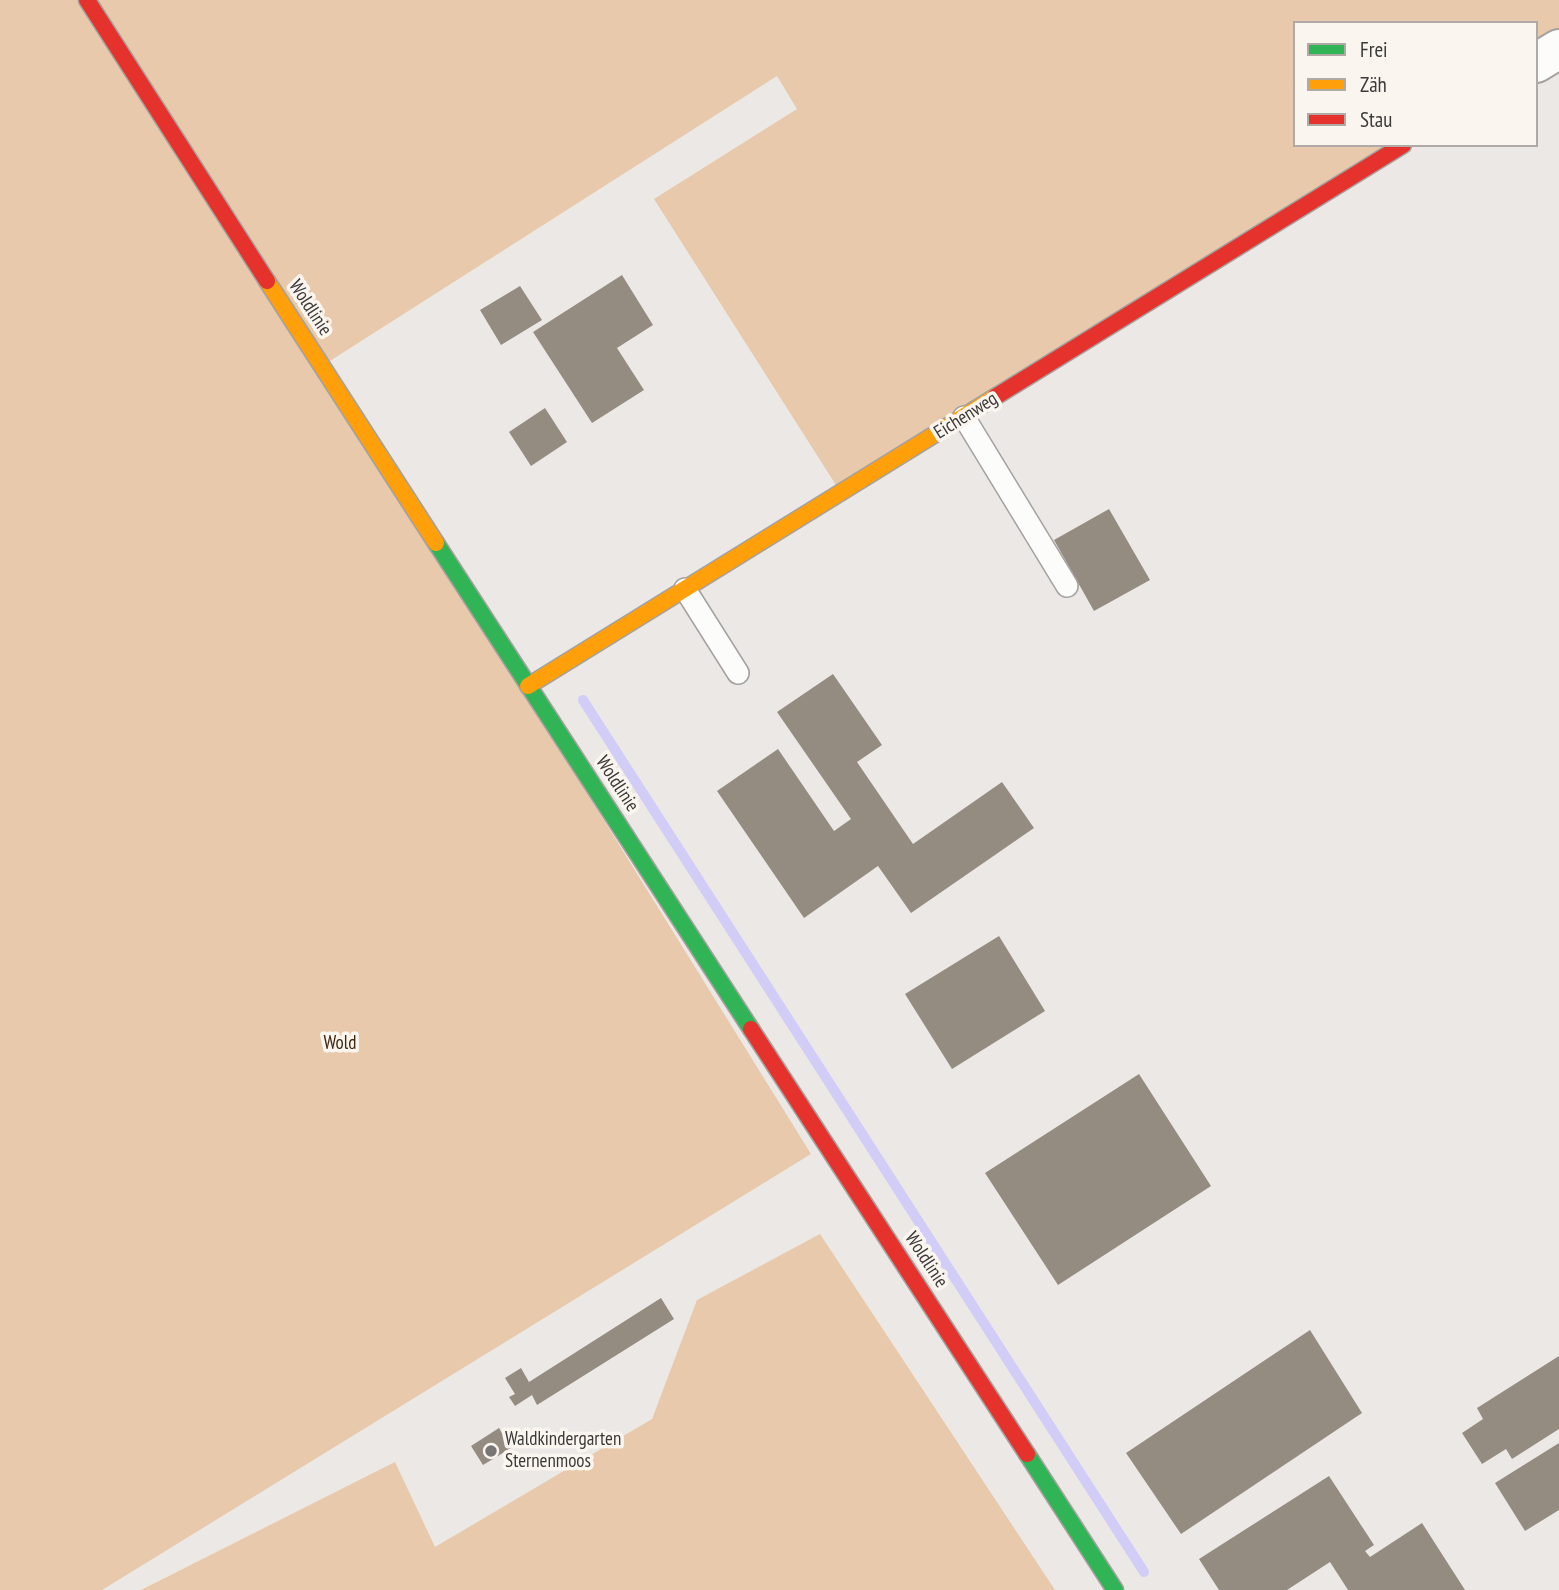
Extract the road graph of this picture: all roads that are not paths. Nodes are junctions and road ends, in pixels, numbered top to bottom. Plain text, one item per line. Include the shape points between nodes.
1 (87, 0) edge
2 (1559, 49) edge
3 (1538, 62) edge
4 (1400, 147) edge
5 (964, 417) junction
6 (1067, 586) dead end
7 (685, 589) junction
8 (738, 673) dead end
9 (528, 686) junction
10 (1115, 1590) edge

1 - 9 street, Woldlinie
2 - 3 street
4 - 5 street, Eichenweg
5 - 6 lane
5 - 7 street, Eichenweg
7 - 8 lane
7 - 9 street, Eichenweg
9 - 10 street, Woldlinie

